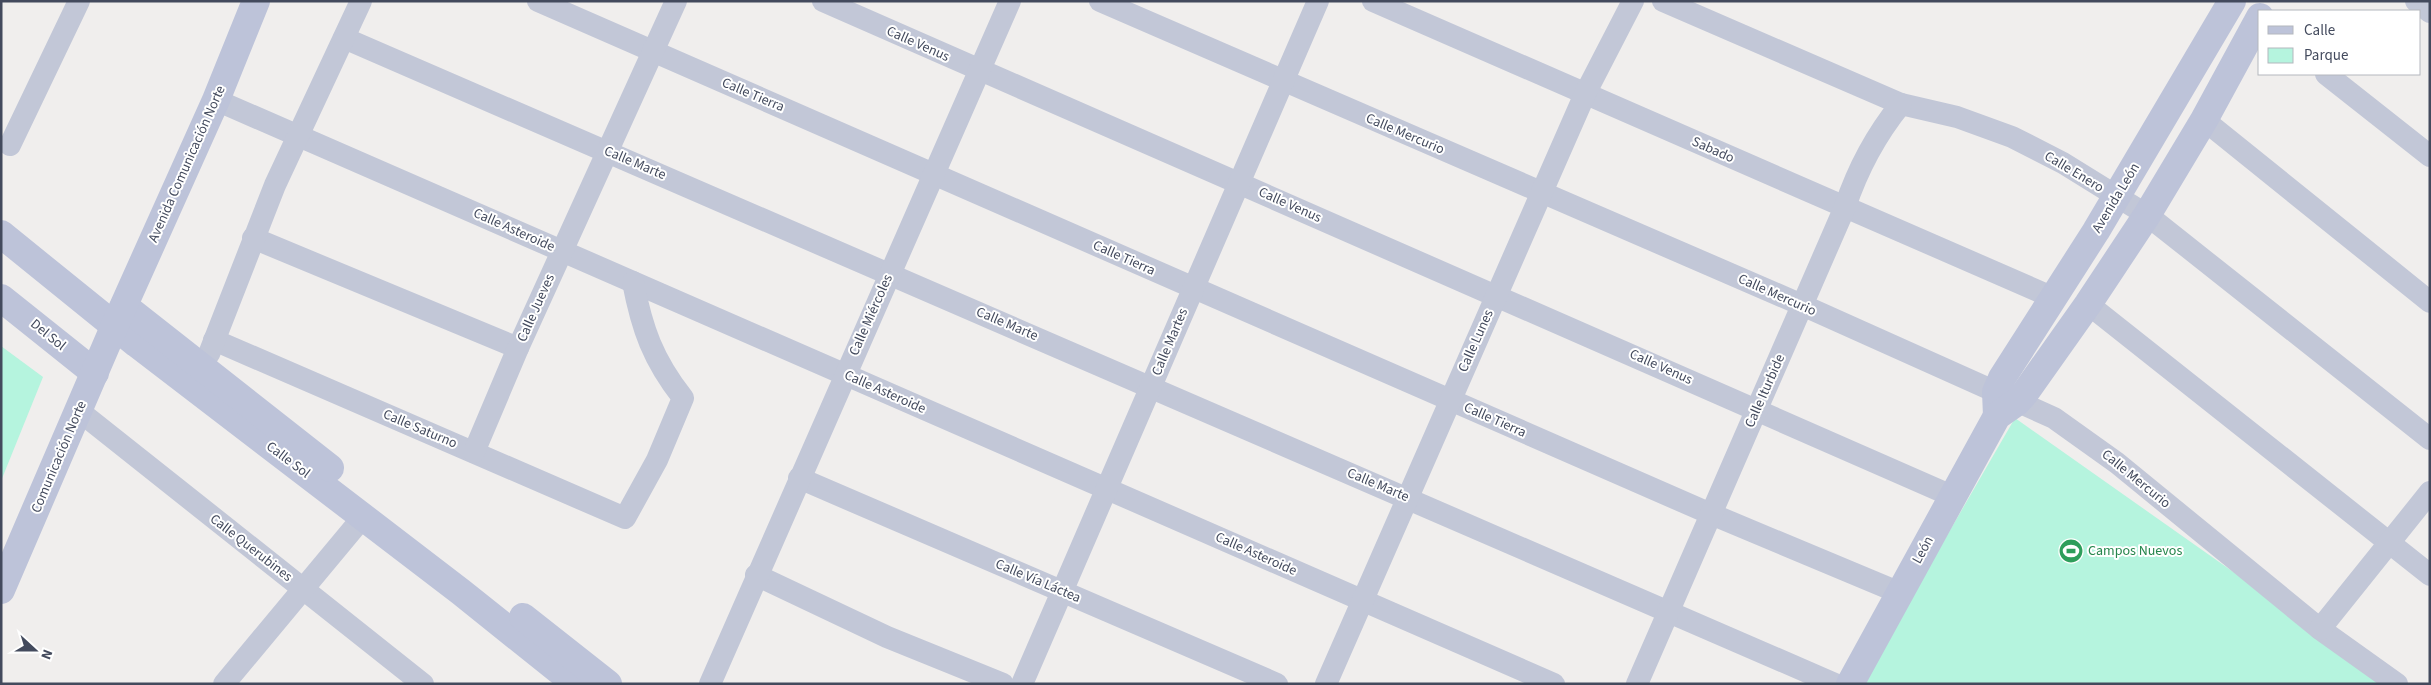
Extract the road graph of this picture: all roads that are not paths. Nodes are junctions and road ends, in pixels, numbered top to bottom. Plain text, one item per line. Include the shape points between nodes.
1 (79, 1) edge
2 (256, 1) edge
3 (361, 1) edge
4 (538, 1) edge
5 (676, 1) edge
6 (823, 1) edge
7 (1010, 1) edge
8 (1100, 1) edge
9 (1318, 1) edge
10 (1374, 1) edge
11 (1633, 1) edge
12 (1663, 1) edge
13 (2233, 1) edge
14 (2416, 1) edge
15 (2258, 12) edge
16 (2430, 12) edge
17 (2258, 21) edge
18 (344, 38) junction
19 (653, 52) junction
20 (979, 71) junction
21 (2327, 75) edge
22 (1284, 81) junction
23 (1585, 94) junction
24 (216, 100) junction
25 (1901, 104) junction
26 (2204, 120) junction
27 (297, 135) junction
28 (10, 145) dead end
29 (608, 152) junction
30 (2430, 156) edge
31 (934, 174) junction
32 (1240, 183) junction
33 (1542, 192) junction
34 (2116, 198) junction
35 (1845, 207) junction
36 (2147, 215) junction
37 (1, 234) edge
38 (253, 238) junction
39 (562, 251) junction
40 (889, 273) junction
41 (633, 282) junction
42 (1194, 288) junction
43 (1497, 295) junction
44 (1, 298) edge
45 (2054, 298) junction
46 (2430, 302) edge
47 (2088, 304) junction
48 (1802, 306) junction
49 (119, 316) junction
50 (214, 340) junction
51 (518, 348) junction
52 (204, 370) junction
53 (95, 373) junction
54 (845, 374) junction
55 (1151, 387) junction
56 (1450, 400) junction
57 (2003, 403) junction
58 (1757, 409) junction
59 (79, 411) junction
60 (2430, 439) edge
61 (474, 452) junction
62 (799, 478) junction
63 (1107, 489) junction
64 (2430, 492) edge
65 (1952, 496) junction
66 (1407, 498) junction
67 (1711, 514) junction
68 (363, 517) junction
69 (2389, 543) junction
70 (756, 575) junction
71 (2430, 576) edge
72 (303, 589) junction
73 (1, 590) edge
74 (1062, 592) junction
75 (1900, 593) junction
76 (1362, 600) junction
77 (1669, 611) junction
78 (2320, 628) junction
79 (226, 683) edge
80 (423, 684) edge
81 (576, 684) edge
82 (608, 684) edge
83 (710, 684) edge
84 (1003, 684) edge
85 (1022, 684) edge
86 (1277, 684) edge
87 (1326, 684) edge
88 (1554, 684) edge
89 (1637, 684) edge
90 (1835, 684) edge
91 (1850, 684) edge
92 (2397, 684) edge

1 - 28 street
2 - 24 street, Avenida Comunicación Norte
3 - 18 street
4 - 19 street, Calle Tierra
5 - 19 street, Calle Jueves
6 - 20 street, Calle Venus
7 - 20 street, Calle Miércoles
8 - 22 street, Calle Mercurio
9 - 22 street, Calle Martes
10 - 23 street, Sabado
11 - 23 street, Calle Lunes
12 - 25 street, Calle Enero
13 - 15 street
13 - 34 street, Avenida León
14 - 16 street
17 - 26 street
18 - 27 street
18 - 29 street, Calle Marte
19 - 29 street, Calle Jueves
19 - 31 street, Calle Tierra
20 - 31 street, Calle Miércoles
20 - 32 street, Calle Venus
21 - 30 street
22 - 32 street, Calle Martes
22 - 33 street, Calle Mercurio
23 - 33 street, Calle Lunes
23 - 35 street, Sabado
24 - 27 street, Calle Asteroide
24 - 49 street, Avenida Comunicación Norte
25 - 34 street, Calle Enero via 1957,117 2012,137 2063,163
25 - 35 street, Calle Iturbide via 1867,152
26 - 36 street
26 - 46 street
27 - 38 street
27 - 39 street, Calle Asteroide
29 - 39 street, Calle Jueves
29 - 40 street, Calle Marte
31 - 40 street, Calle Miércoles
31 - 42 street, Calle Tierra
32 - 42 street, Calle Martes
32 - 43 street, Calle Venus
33 - 43 street, Calle Lunes
33 - 48 street, Calle Mercurio
34 - 36 street, Calle Enero
34 - 45 street, Avenida León
35 - 45 street, Sabado
35 - 48 street, Calle Iturbide
36 - 47 street
36 - 60 street, Calle Enero
37 - 49 street, Calle Sol
38 - 50 street
38 - 51 street
39 - 41 street, Calle Asteroide
39 - 51 street, Calle Jueves
40 - 54 street, Calle Miércoles
40 - 55 street, Calle Marte
41 - 54 street, Calle Asteroide
41 - 61 street, Calle Saturno via 653,354 683,398 657,460 625,518
42 - 55 street, Calle Martes
42 - 56 street, Calle Tierra
43 - 56 street, Calle Lunes
43 - 58 street, Calle Venus
44 - 53 street, Del Sol
45 - 57 street, Avenida León via 2002,378
47 - 57 street
47 - 69 street
48 - 57 street, Calle Mercurio
48 - 58 street, Calle Iturbide
49 - 52 street, Calle Sol
49 - 53 street, Comunicación Norte
49 - 68 street, Calle Sol
50 - 52 street
50 - 61 street, Calle Saturno
51 - 61 street, Calle Jueves
52 - 82 street, Calle Sol
53 - 59 street, Comunicación Norte
54 - 62 street, Calle Miércoles
54 - 63 street, Calle Asteroide
55 - 63 street, Calle Martes
55 - 66 street, Calle Marte
56 - 66 street, Calle Lunes
56 - 67 street, Calle Tierra
57 - 65 street, León
57 - 78 street, Calle Mercurio via 2054,418 2087,439
58 - 65 street, Calle Venus
58 - 67 street, Calle Iturbide
59 - 72 street, Calle Querubines
59 - 73 street, Comunicación Norte
62 - 70 street, Calle Miércoles
62 - 74 street, Calle Vía Láctea
63 - 74 street, Calle Martes
63 - 76 street, Calle Asteroide
64 - 69 street
65 - 75 street, León
66 - 76 street, Calle Lunes
66 - 77 street, Calle Marte
67 - 75 street, Calle Tierra
67 - 77 street, Calle Iturbide
68 - 72 street
68 - 81 street, Calle Sol
69 - 71 street
69 - 78 street
70 - 83 street, Calle Miércoles
70 - 84 street via 887,637
72 - 79 street
72 - 80 street, Calle Querubines
74 - 85 street, Calle Martes
74 - 86 street, Calle Vía Láctea
75 - 91 street, León
76 - 87 street, Calle Lunes
76 - 88 street, Calle Asteroide
77 - 89 street, Calle Iturbide
77 - 90 street, Calle Marte
78 - 92 street, Calle Mercurio

